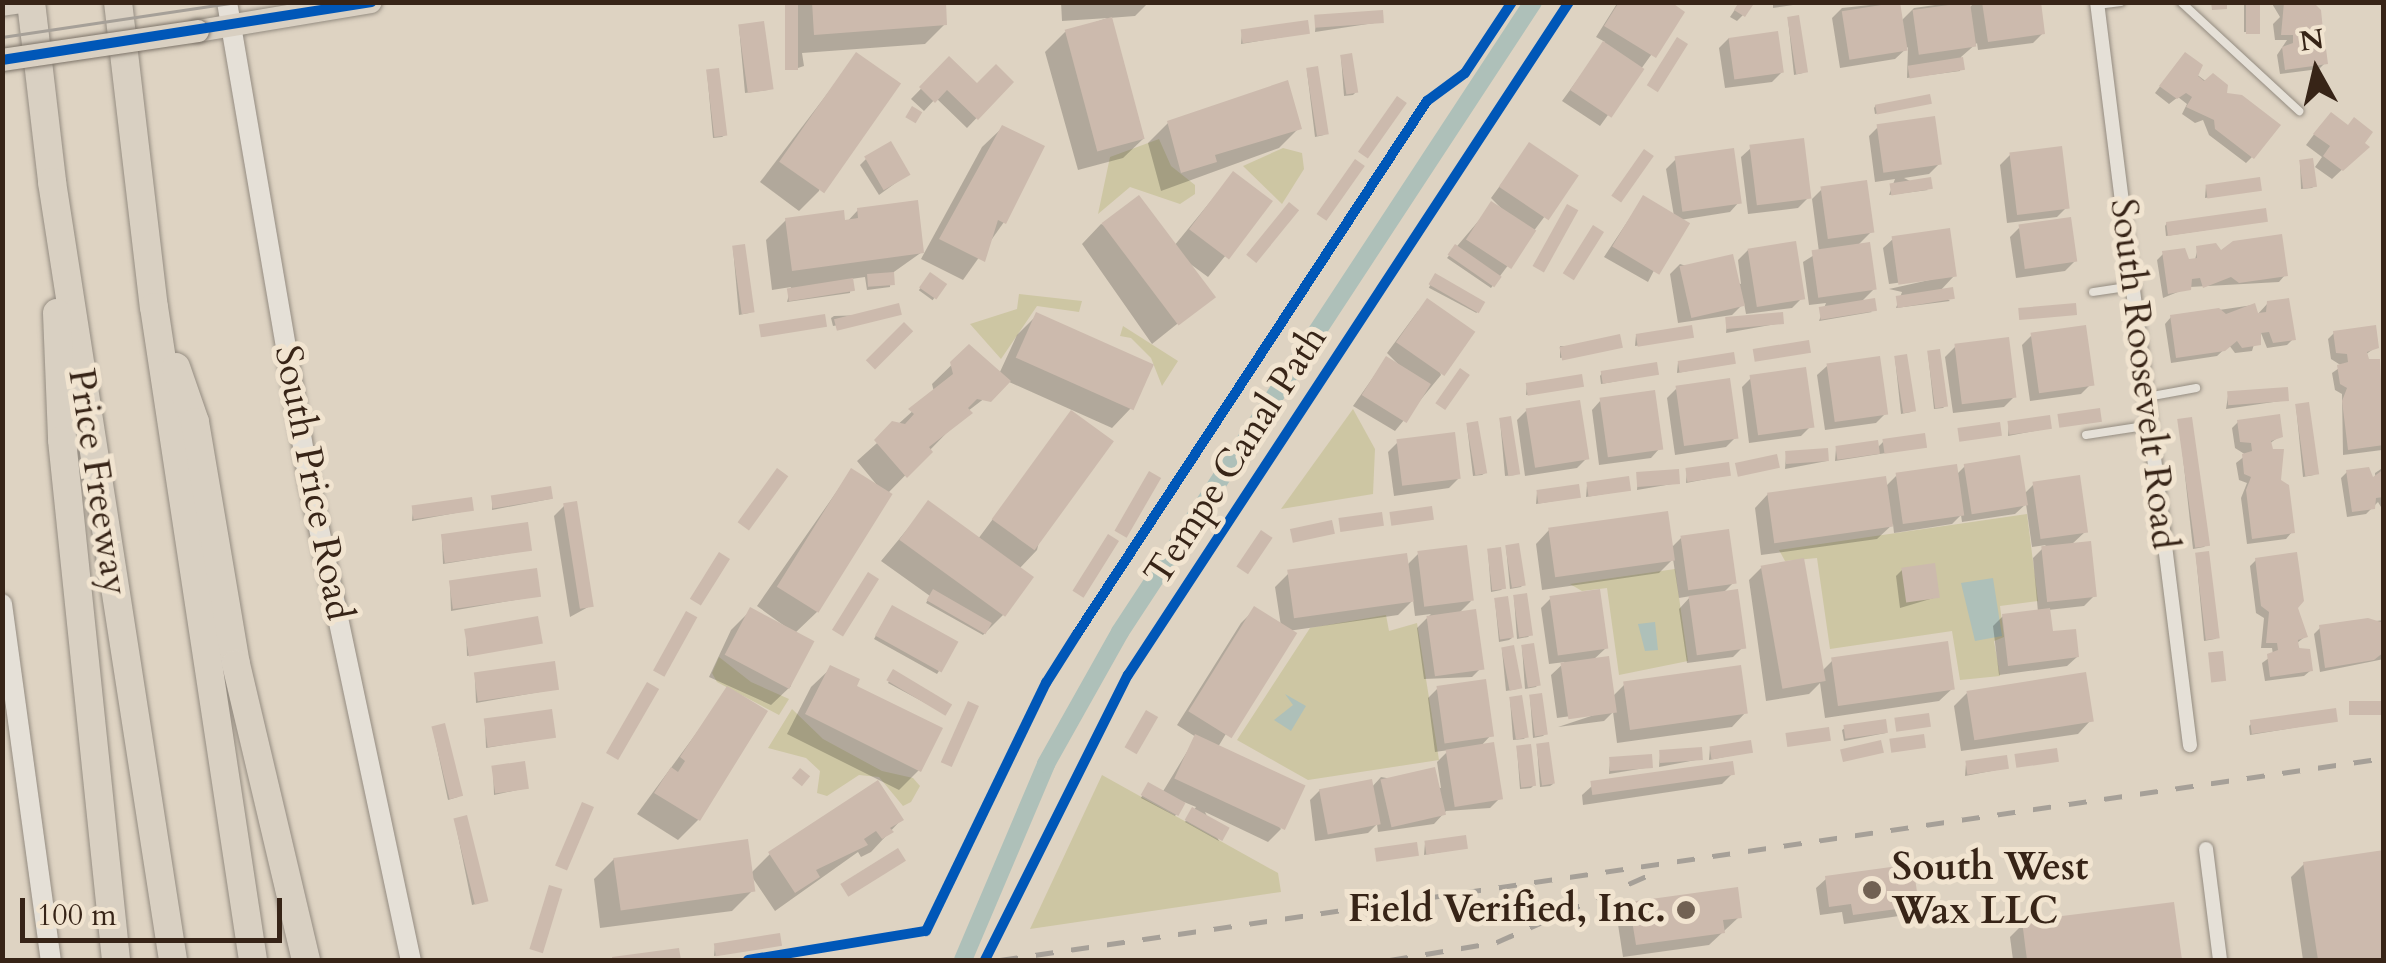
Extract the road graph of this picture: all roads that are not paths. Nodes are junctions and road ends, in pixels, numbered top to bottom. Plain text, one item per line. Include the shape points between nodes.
1 (21, 2) edge
2 (32, 2) edge
3 (118, 2) edge
4 (371, 2) edge
5 (2121, 2) edge
6 (2181, 2) edge
7 (2097, 4) edge
8 (2, 5) edge
9 (229, 14) edge
10 (2, 60) edge
11 (2299, 110) dead end
12 (52, 182) junction
13 (2133, 286) junction
14 (2093, 292) dead end
15 (154, 307) junction
16 (2196, 388) dead end
17 (2147, 397) junction
18 (2151, 426) junction
19 (2086, 436) dead end
20 (2, 604) edge
21 (2190, 746) dead end
22 (2206, 849) dead end
23 (51, 960) edge
24 (116, 960) edge
25 (173, 960) edge
26 (253, 960) edge
27 (306, 960) edge
28 (411, 960) edge
29 (2220, 960) edge

1 - 8 main road
2 - 12 highway, Price Freeway
3 - 15 highway, Price Freeway
4 - 9 main road
5 - 7 lane
6 - 11 lane
7 - 13 street, South Roosevelt Road
9 - 10 main road, bridge via 198,31
9 - 28 main road, South Price Road via 310,486
12 - 24 highway via 62,440
12 - 25 highway, Price Freeway
13 - 14 lane
13 - 17 street, South Roosevelt Road
15 - 26 highway, Price Freeway
15 - 27 highway via 195,422 236,664
16 - 17 lane
17 - 18 street, South Roosevelt Road
18 - 19 lane
18 - 21 street, South Roosevelt Road
20 - 23 main road
22 - 29 street

